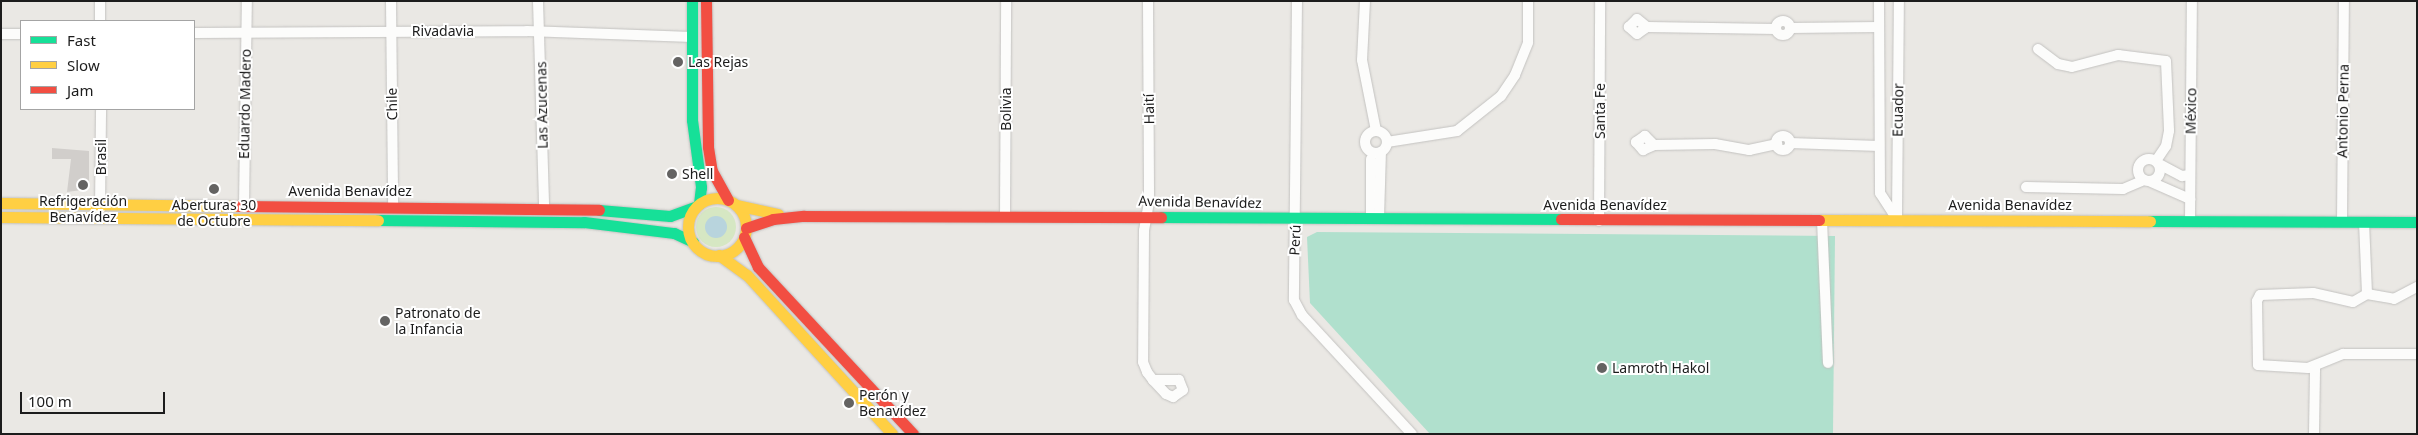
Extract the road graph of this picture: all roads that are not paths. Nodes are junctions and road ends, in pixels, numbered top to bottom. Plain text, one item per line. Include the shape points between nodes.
1 (100, 1) edge
2 (247, 1) edge
3 (391, 1) edge
4 (538, 1) edge
5 (692, 1) edge
6 (706, 1) edge
7 (1006, 1) edge
8 (1148, 1) edge
9 (1297, 1) edge
10 (1365, 1) edge
11 (1528, 1) edge
12 (1600, 1) edge
13 (1879, 1) edge
14 (1899, 1) edge
15 (2192, 1) edge
16 (2344, 1) edge
17 (100, 20) edge
18 (1647, 27) dead end
19 (1879, 27) junction
20 (391, 32) junction
21 (195, 33) edge
22 (246, 33) junction
23 (539, 33) junction
24 (1, 34) edge
25 (20, 34) edge
26 (692, 37) junction
27 (2038, 50) dead end
28 (100, 110) edge
29 (1376, 131) junction
30 (1387, 142) junction
31 (1654, 144) dead end
32 (1879, 146) junction
33 (1375, 151) junction
34 (2158, 162) junction
35 (2190, 176) junction
36 (2147, 181) junction
37 (2026, 187) dead end
38 (2190, 200) junction
39 (732, 202) junction
40 (1, 203) edge
41 (101, 204) junction
42 (244, 206) junction
43 (393, 206) junction
44 (697, 206) junction
45 (544, 209) junction
46 (793, 216) junction
47 (1147, 216) junction
48 (1, 217) edge
49 (1005, 217) junction
50 (100, 218) junction
51 (1296, 218) junction
52 (1375, 218) junction
53 (1896, 219) junction
54 (1822, 220) junction
55 (2190, 220) junction
56 (1599, 221) junction
57 (2342, 221) junction
58 (2364, 222) junction
59 (2417, 222) edge
60 (745, 232) junction
61 (693, 242) junction
62 (719, 255) junction
63 (2417, 287) edge
64 (2367, 294) junction
65 (2417, 354) edge
66 (1828, 363) dead end
67 (2315, 366) junction
68 (1153, 380) dead end
69 (892, 434) edge
70 (913, 434) edge
71 (1412, 434) edge
72 (2314, 434) edge

1 - 17 street
2 - 22 street, Eduardo Madero
3 - 20 street, Chile
4 - 23 street, Las Azucenas
5 - 26 main road
6 - 39 main road via 708,147 712,171
7 - 49 street, Bolivia
8 - 47 street, Haití
9 - 51 street, Perú
10 - 29 street via 1362,60
11 - 30 street via 1528,42 1516,75 1501,96 1457,131
12 - 56 street, Santa Fe
13 - 19 street
14 - 53 street, Ecuador
15 - 35 street, México
16 - 57 street, Antonio Perna
18 - 19 street via 1776,28 1783,21 1790,28
19 - 32 street
20 - 22 street, Rivadavia
20 - 23 street, Rivadavia
20 - 43 street, Chile
21 - 22 street, Rivadavia
22 - 42 street, Eduardo Madero
23 - 26 street, Rivadavia
23 - 45 street, Las Azucenas
24 - 25 street
26 - 44 main road via 692,120 701,187
27 - 34 street via 2058,64 2072,67 2118,55 2166,60 2169,132
28 - 41 street, Brasil
29 - 30 street
29 - 33 street via 1366,139
30 - 33 street
31 - 32 street via 1715,144 1749,150 1776,144 1783,136 1790,143
32 - 53 street via 1880,193
33 - 52 street
34 - 35 street via 2182,176
34 - 36 street via 2160,175
34 - 36 street via 2146,159 2140,164 2139,175
35 - 38 street, México
36 - 37 street via 2122,189
36 - 38 street
38 - 55 street, México
39 - 44 main road via 713,198
39 - 46 main road, Avenida Benavídez
39 - 60 main road
40 - 41 main road, Avenida Benavídez
41 - 42 main road, Avenida Benavídez
41 - 50 street, Brasil
42 - 43 main road, Avenida Benavídez
43 - 45 main road, Avenida Benavídez
44 - 45 main road, Avenida Benavídez via 670,216
44 - 61 main road via 688,224
46 - 49 main road, Avenida Benavídez
46 - 60 main road, Avenida Benavídez
47 - 49 main road, Avenida Benavídez
47 - 51 main road, Avenida Benavídez
47 - 68 street, Haití via 1143,362
48 - 50 main road, Avenida Benavídez
50 - 61 main road, Avenida Benavídez via 584,222 674,233
51 - 52 main road, Avenida Benavídez
51 - 71 street, Perú via 1292,289 1296,306
52 - 56 main road, Avenida Benavídez
53 - 54 main road, Avenida Benavídez
53 - 55 main road, Avenida Benavídez
54 - 56 main road, Avenida Benavídez
54 - 66 street
55 - 57 main road, Avenida Benavídez
57 - 58 main road, Avenida Benavídez
58 - 59 main road, Avenida Benavídez
58 - 64 street
60 - 62 main road via 734,250
60 - 70 main road via 758,267
61 - 62 main road via 704,252
62 - 69 main road via 748,275
63 - 64 street via 2394,299
64 - 67 street via 2353,302 2296,291 2258,297 2258,365
65 - 67 street via 2343,354
67 - 72 street

